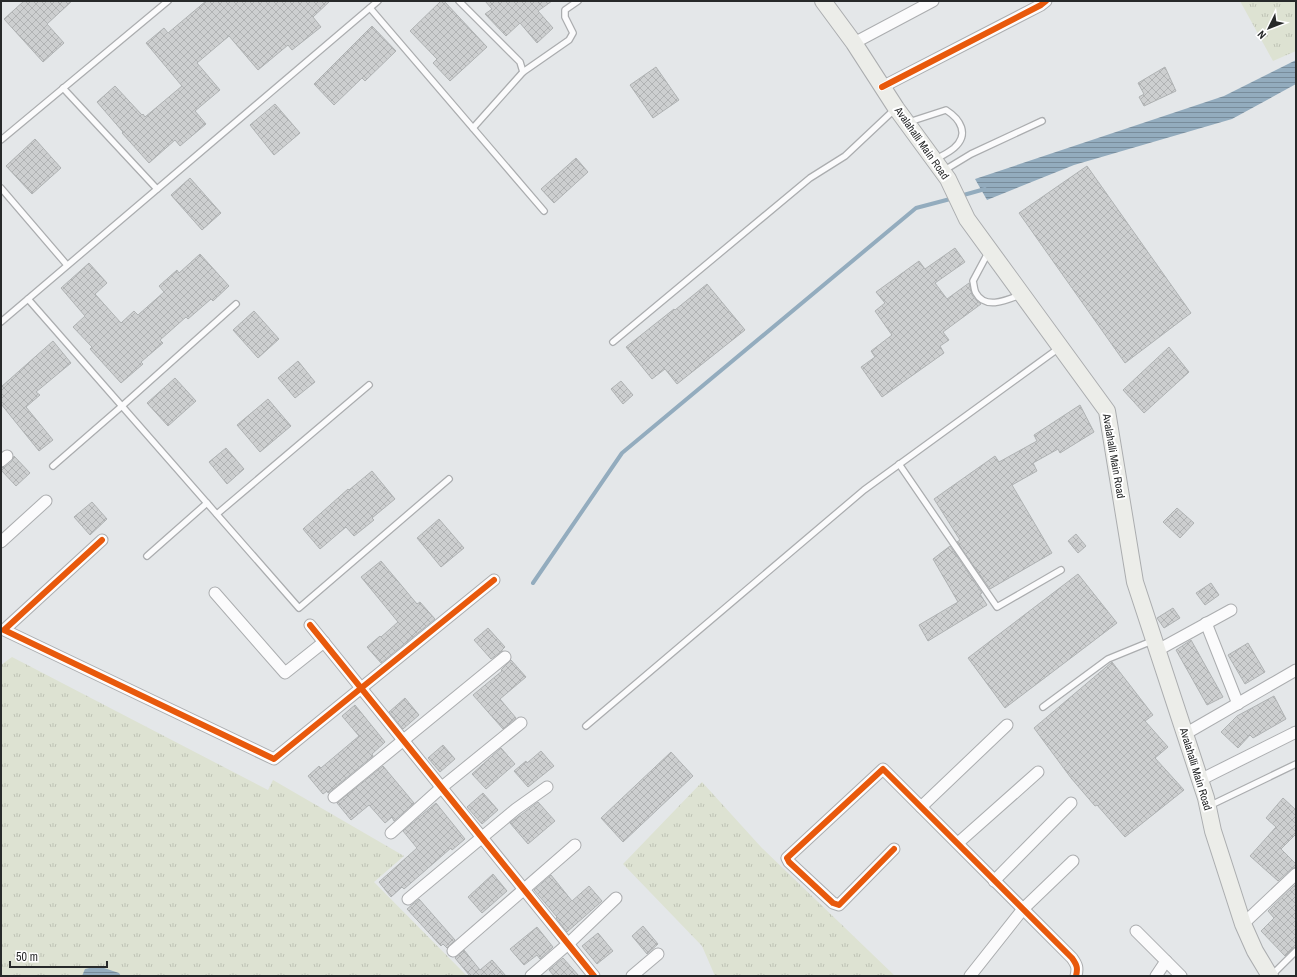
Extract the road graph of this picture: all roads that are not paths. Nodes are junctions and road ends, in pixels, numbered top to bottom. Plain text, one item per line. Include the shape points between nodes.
1 (168, 1) edge
2 (378, 1) edge
3 (459, 1) edge
4 (578, 1) edge
5 (823, 1) edge
6 (933, 1) edge
7 (1046, 1) edge
8 (370, 8) junction
9 (854, 43) junction
10 (523, 72) junction
11 (882, 86) junction
12 (63, 88) junction
13 (896, 108) junction
14 (1042, 121) dead end
15 (908, 123) junction
16 (473, 128) junction
17 (1, 140) edge
18 (942, 170) junction
19 (1, 188) edge
20 (157, 189) junction
21 (544, 211) dead end
22 (990, 250) junction
23 (67, 265) junction
24 (1022, 295) junction
25 (28, 299) junction
26 (236, 304) dead end
27 (1, 322) edge
28 (613, 342) dead end
29 (1061, 347) junction
30 (369, 385) dead end
31 (122, 406) junction
32 (900, 464) junction
33 (53, 466) dead end
34 (450, 479) dead end
35 (46, 501) dead end
36 (208, 503) junction
37 (217, 514) junction
38 (102, 540) dead end
39 (1, 542) edge
40 (147, 556) dead end
41 (1061, 570) dead end
42 (494, 580) dead end
43 (215, 593) dead end
44 (1231, 610) dead end
45 (1206, 623) junction
46 (310, 625) dead end
47 (3, 628) edge
48 (324, 642) junction
49 (1156, 645) junction
50 (505, 657) dead end
51 (1296, 670) edge
52 (362, 688) junction
53 (1238, 704) junction
54 (1043, 707) dead end
55 (521, 723) dead end
56 (1006, 725) dead end
57 (586, 726) dead end
58 (1296, 732) edge
59 (1185, 734) junction
60 (403, 741) junction
61 (1296, 764) edge
62 (1038, 772) dead end
63 (1200, 780) junction
64 (442, 787) junction
65 (547, 787) dead end
66 (334, 797) dead end
67 (1072, 803) dead end
68 (921, 807) junction
69 (1209, 807) junction
70 (391, 833) dead end
71 (482, 837) junction
72 (958, 843) junction
73 (575, 845) dead end
74 (894, 849) dead end
75 (1073, 861) dead end
76 (1296, 874) edge
77 (994, 881) junction
78 (524, 890) junction
79 (616, 898) dead end
80 (408, 900) dead end
81 (1023, 910) junction
82 (1243, 924) junction
83 (1136, 931) dead end
84 (568, 944) junction
85 (453, 951) dead end
86 (1296, 951) edge
87 (658, 954) dead end
88 (1166, 961) junction
89 (531, 976) edge
90 (594, 976) edge
91 (632, 976) edge
92 (970, 976) edge
93 (1076, 976) edge
94 (1156, 976) edge
95 (1181, 976) edge
96 (1271, 976) edge

1 - 12 lane
2 - 8 lane
3 - 10 lane via 520,62
4 - 10 lane via 565,10 565,17 573,33 569,40
5 - 9 main road, Avalahalli Main Road
6 - 9 street
7 - 11 street
8 - 16 lane
8 - 20 lane
9 - 11 main road, Avalahalli Main Road
10 - 16 lane
11 - 13 main road, Avalahalli Main Road
12 - 17 lane
12 - 20 lane
13 - 15 main road, Avalahalli Main Road
13 - 28 lane via 846,156 810,178
14 - 18 lane
15 - 18 main road, Avalahalli Main Road
15 - 18 lane via 946,110 954,115 962,126 962,137
16 - 21 lane
18 - 22 main road, Avalahalli Main Road via 967,219
19 - 23 lane
20 - 23 lane
22 - 24 main road, Avalahalli Main Road
22 - 24 lane via 973,281 976,293 983,301 994,303
23 - 25 lane
24 - 29 main road, Avalahalli Main Road
25 - 27 lane
25 - 31 lane
26 - 31 lane
29 - 32 lane
29 - 49 main road, Avalahalli Main Road via 1107,411 1135,582
30 - 37 lane
31 - 33 lane
31 - 36 lane
32 - 41 lane via 997,607
32 - 57 lane via 858,495
34 - 37 lane via 299,608
35 - 39 street
36 - 37 lane
36 - 40 lane
38 - 47 street
42 - 52 street
43 - 48 street via 285,673
44 - 45 street
45 - 49 street
45 - 53 street
46 - 48 street
47 - 52 street via 274,759
48 - 52 street
49 - 54 lane via 1108,659
49 - 59 main road, Avalahalli Main Road
50 - 60 street
51 - 53 street
52 - 60 street
53 - 59 street
55 - 64 street
56 - 68 street
58 - 63 street
59 - 63 main road, Avalahalli Main Road
60 - 64 street
60 - 66 street
61 - 69 lane
62 - 72 street
63 - 69 main road, Avalahalli Main Road
64 - 70 street
64 - 71 street
65 - 71 street
67 - 77 street
68 - 72 street
68 - 74 street via 883,769 787,858 833,903 839,905
69 - 82 main road, Avalahalli Main Road via 1213,831
71 - 78 street
71 - 80 street
72 - 77 street
73 - 78 street
75 - 81 street
76 - 82 street
77 - 81 street
78 - 84 street
78 - 85 street
79 - 84 street
81 - 92 street
81 - 93 street via 1077,964
82 - 96 main road, Avalahalli Main Road via 1255,951
83 - 88 street
84 - 89 street
84 - 90 street
86 - 96 lane
87 - 91 street
88 - 94 street
88 - 95 street

